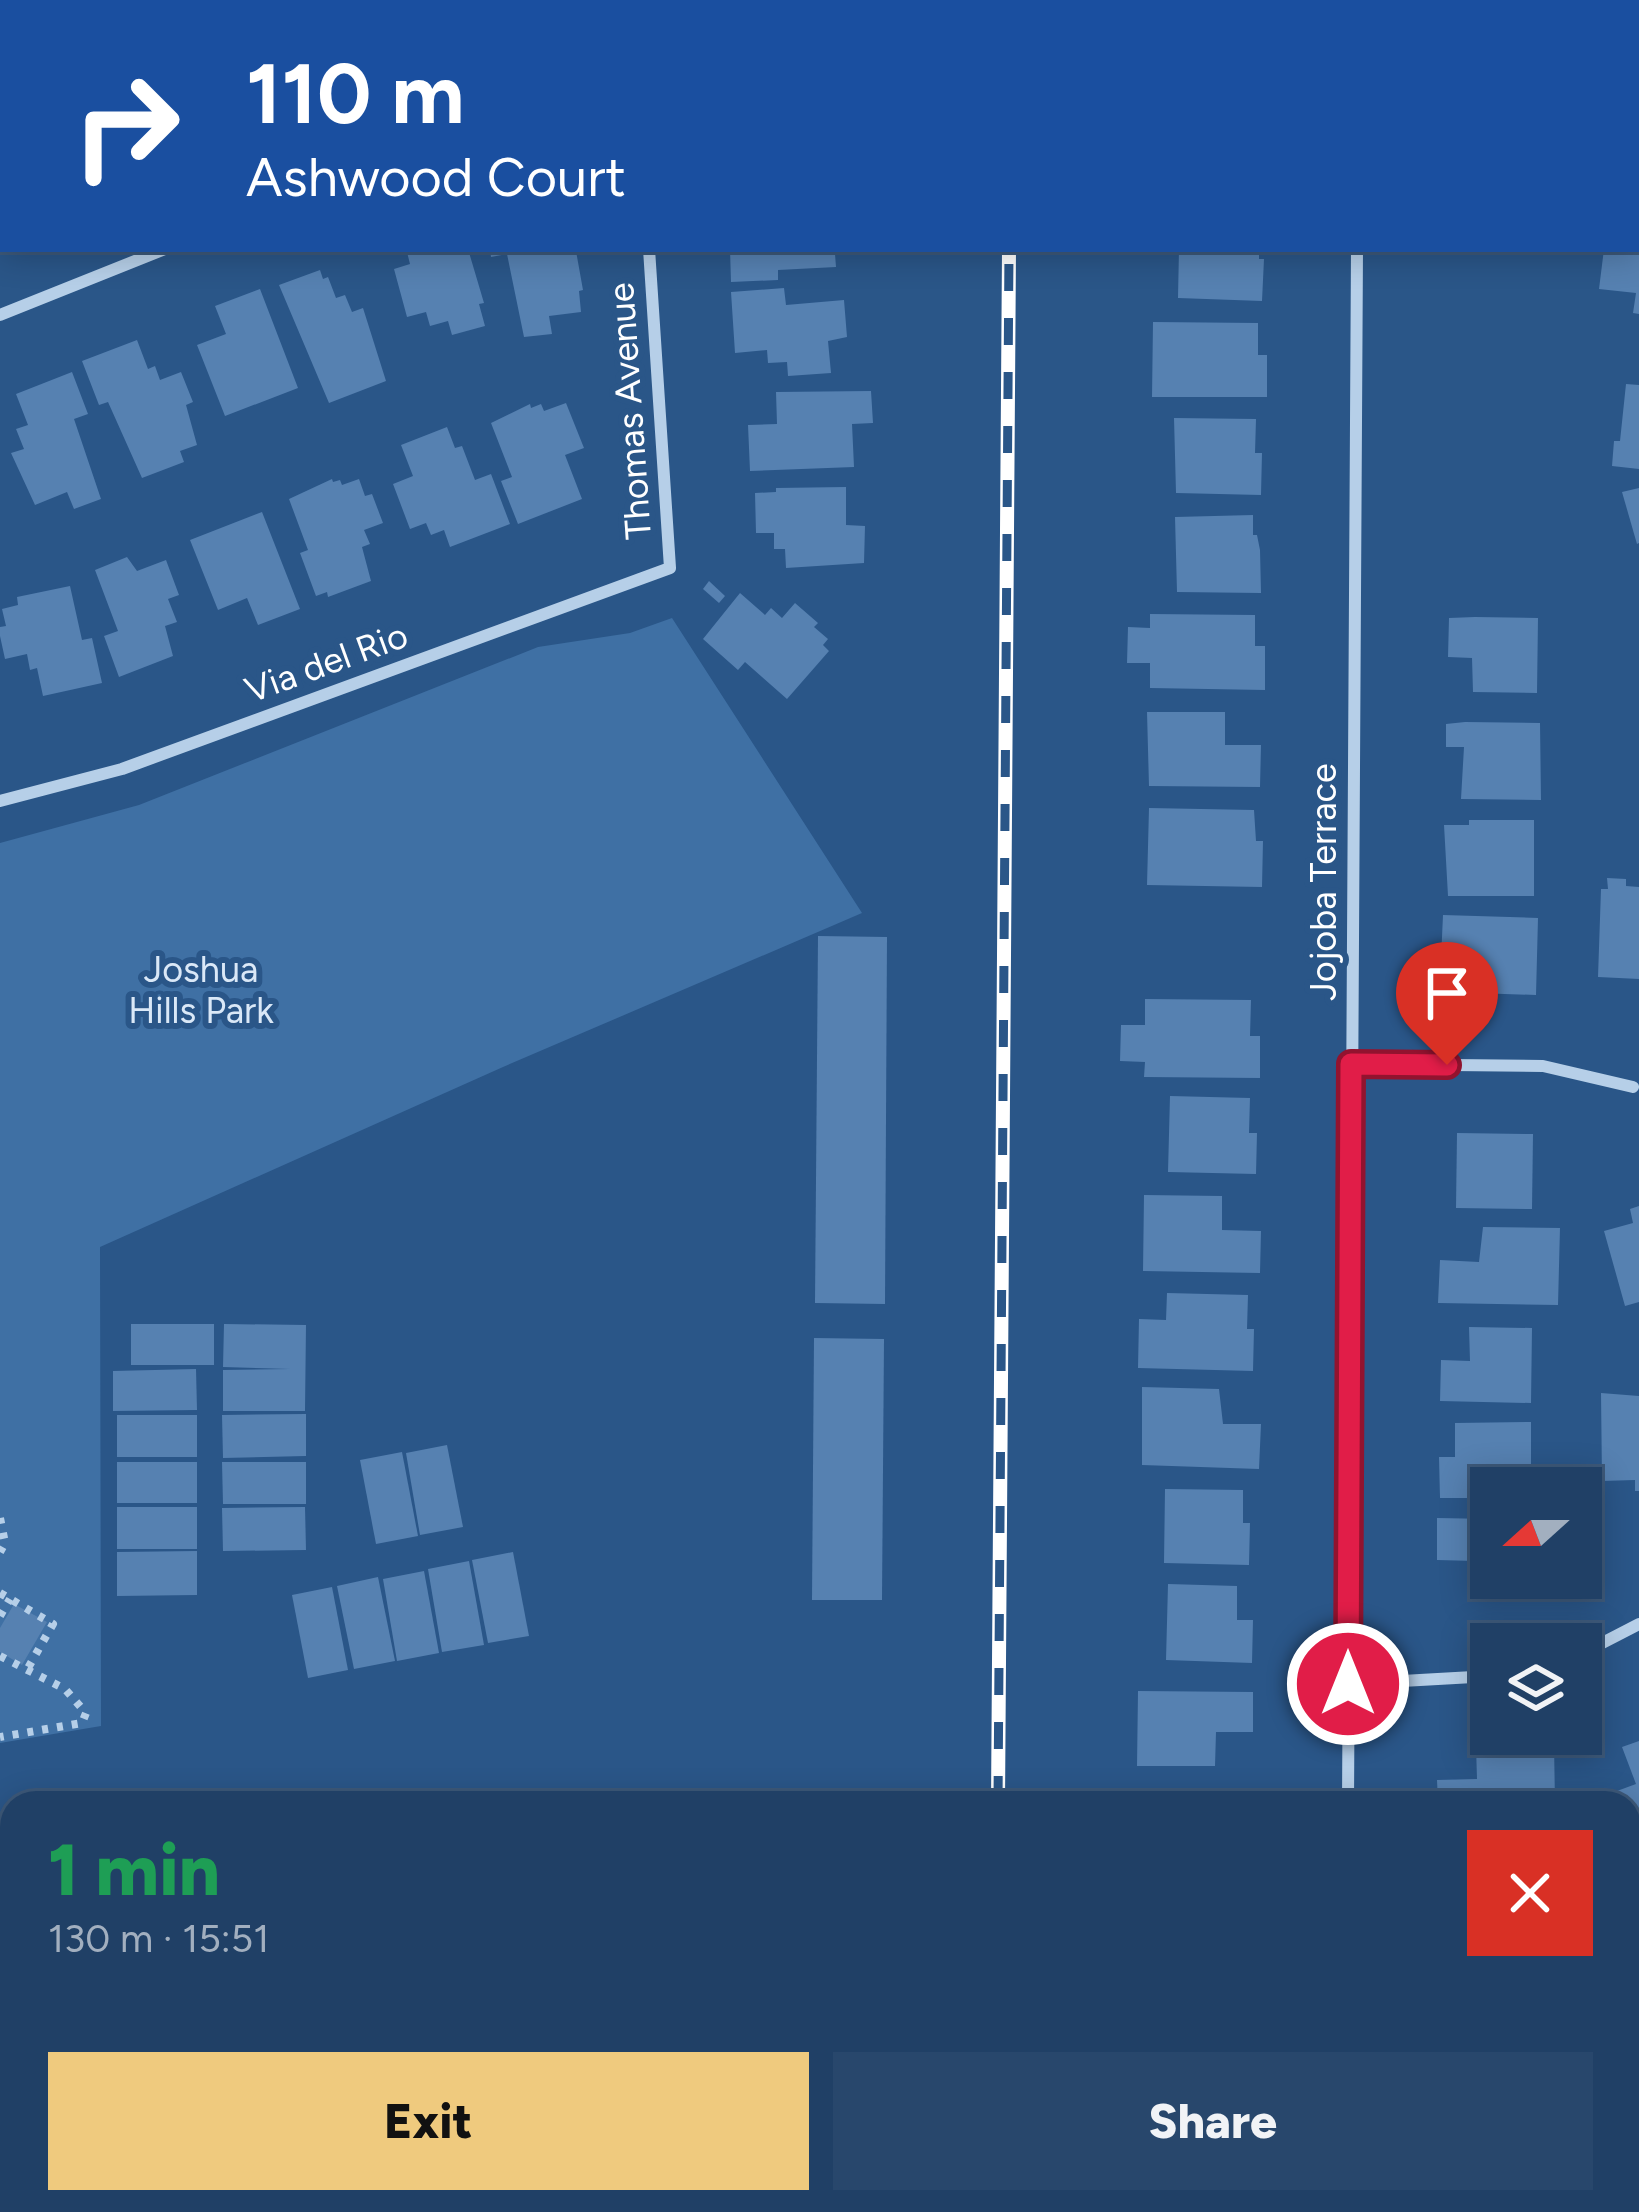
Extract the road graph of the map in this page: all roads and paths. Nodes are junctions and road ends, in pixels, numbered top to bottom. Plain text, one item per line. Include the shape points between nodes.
1 (158, 252) edge
2 (649, 252) edge
3 (1357, 252) edge
4 (0, 315) edge
5 (670, 568) joint
6 (0, 801) edge
7 (1351, 1064) junction
8 (1634, 1087) dead end
9 (0, 1518) edge
10 (0, 1552) edge
11 (0, 1593) edge
12 (10, 1599) junction
13 (0, 1616) edge
14 (1639, 1624) edge
15 (1602, 1643) edge
16 (0, 1656) edge
17 (16, 1665) junction
18 (28, 1668) junction
19 (1470, 1677) edge
20 (9, 1679) dead end
21 (1348, 1684) junction
22 (0, 1737) edge
23 (1348, 1791) edge

1 - 4 street
2 - 5 street, Thomas Avenue
3 - 7 street, Jojoba Terrace
5 - 6 street, Via del Rio via 122,769
7 - 8 street via 1543,1066
7 - 21 street, Jojoba Terrace
9 - 10 path
11 - 12 path
12 - 13 path
12 - 18 path via 53,1624
14 - 15 street
16 - 17 path
17 - 18 path
17 - 20 path
18 - 22 path via 79,1702 82,1723
19 - 21 street
21 - 23 street, Jojoba Terrace

